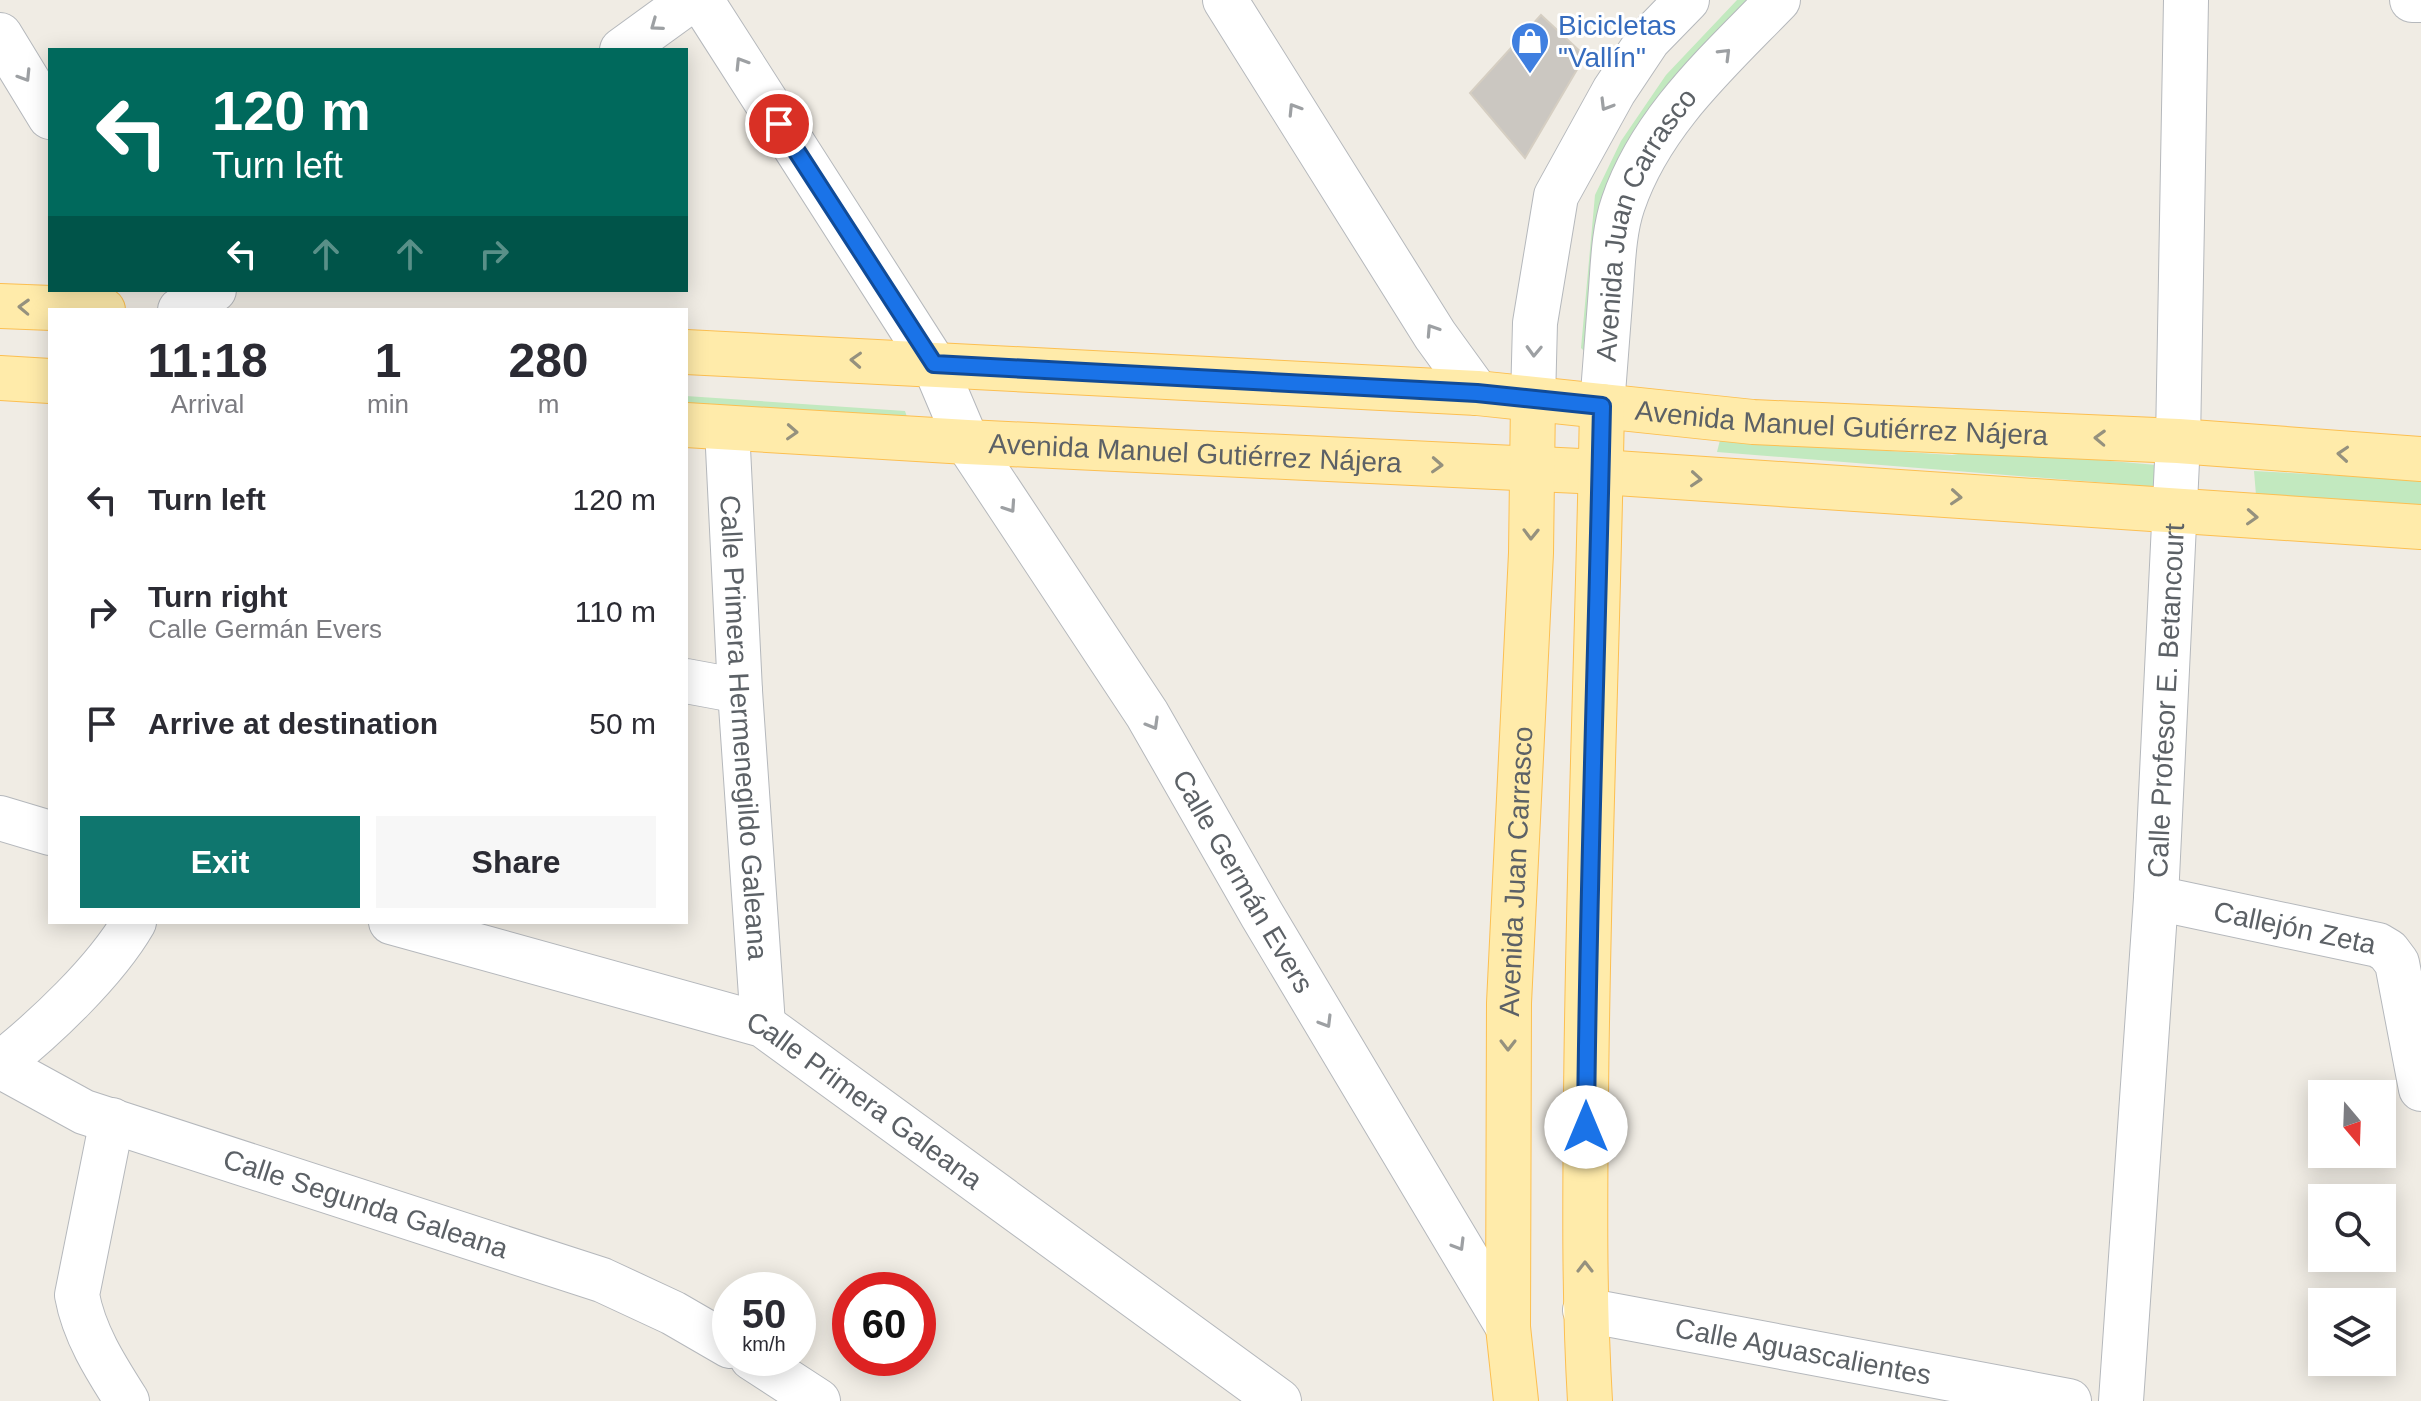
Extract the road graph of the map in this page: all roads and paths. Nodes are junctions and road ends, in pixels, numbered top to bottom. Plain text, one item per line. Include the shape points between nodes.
1 (691, 0) edge
2 (701, 0) edge
3 (1225, 0) edge
4 (1687, 0) edge
5 (1778, 0) edge
6 (2186, 0) edge
7 (2412, 0) edge
8 (2421, 0) edge
9 (0, 35) edge
10 (625, 48) edge
11 (48, 114) edge
12 (211, 292) edge
13 (0, 306) edge
14 (52, 308) edge
15 (183, 308) edge
16 (688, 352) edge
17 (934, 364) junction
18 (0, 378) edge
19 (48, 381) edge
20 (1477, 393) junction
21 (1533, 400) junction
22 (1602, 406) junction
23 (706, 426) edge
24 (2178, 441) junction
25 (967, 442) junction
26 (2421, 459) edge
27 (1532, 469) junction
28 (1601, 472) junction
29 (2174, 512) junction
30 (2421, 527) edge
31 (688, 681) edge
32 (740, 691) junction
33 (0, 818) edge
34 (48, 832) edge
35 (2156, 898) junction
36 (133, 924) edge
37 (398, 924) edge
38 (763, 1025) junction
39 (0, 1065) edge
40 (2421, 1097) edge
41 (112, 1120) junction
42 (1585, 1310) junction
43 (1508, 1327) junction
44 (712, 1336) edge
45 (780, 1376) edge
46 (127, 1401) edge
47 (818, 1401) edge
48 (1279, 1401) edge
49 (1516, 1401) edge
50 (1590, 1401) edge
51 (2069, 1401) edge
52 (2121, 1401) edge

1 -> 10 street
17 -> 2 street
20 -> 3 street via 1435,335
4 -> 21 street, Avenida Juan Carrasco via 1648,40 1556,196 1535,323
22 -> 5 street, Avenida Juan Carrasco via 1615,248 1622,206 1640,164 1673,113
6 - 24 street, Calle Profesor E. Betancourt
7 - 8 street
9 -> 11 street
12 - 15 street
14 -> 13 main road
17 -> 16 main road, Avenida Manuel Gutiérrez Nájera
17 - 20 main road, Avenida Manuel Gutiérrez Nájera
17 - 25 street, Calle Germán Evers
18 - 19 main road
20 - 21 main road, Avenida Manuel Gutiérrez Nájera
21 - 22 main road, Avenida Manuel Gutiérrez Nájera
21 - 27 main road, Avenida Juan Carrasco
24 -> 22 main road, Avenida Manuel Gutiérrez Nájera via 1753,422
22 - 28 main road, Avenida Juan Carrasco
23 -> 25 main road, Avenida Manuel Gutiérrez Nájera
23 - 32 street, Calle Primera Hermenegildo Galeana
26 -> 24 main road, Avenida Manuel Gutiérrez Nájera
24 - 29 street, Calle Profesor E. Betancourt
25 -> 27 main road, Avenida Manuel Gutiérrez Nájera
25 -> 43 street, Calle Germán Evers via 1147,714
27 - 28 main road, Avenida Manuel Gutiérrez Nájera
27 -> 43 main road, Avenida Juan Carrasco via 1509,1003
28 -> 29 main road, Avenida Manuel Gutiérrez Nájera
42 -> 28 main road, Avenida Juan Carrasco via 1587,944
29 -> 30 main road, Avenida Manuel Gutiérrez Nájera
29 - 35 street, Calle Profesor E. Betancourt
31 - 32 street
32 - 38 street, Calle Primera Hermenegildo Galeana
33 - 34 street
35 - 40 street, Callejón Zeta via 2388,951 2397,963
35 - 52 street, Calle Profesor E. Betancourt
36 - 39 street via 123,942 40,1032
37 - 38 street, Calle Primera Galeana
38 - 48 street, Calle Primera Galeana
39 - 41 street, Calle Segunda Galeana via 84,1112
41 - 44 street, Calle Segunda Galeana via 602,1280
41 - 46 street via 77,1295 81,1318
42 - 50 main road, Avenida Juan Carrasco
42 - 51 street, Calle Aguascalientes
43 - 49 main road, Avenida Juan Carrasco
45 - 47 street

